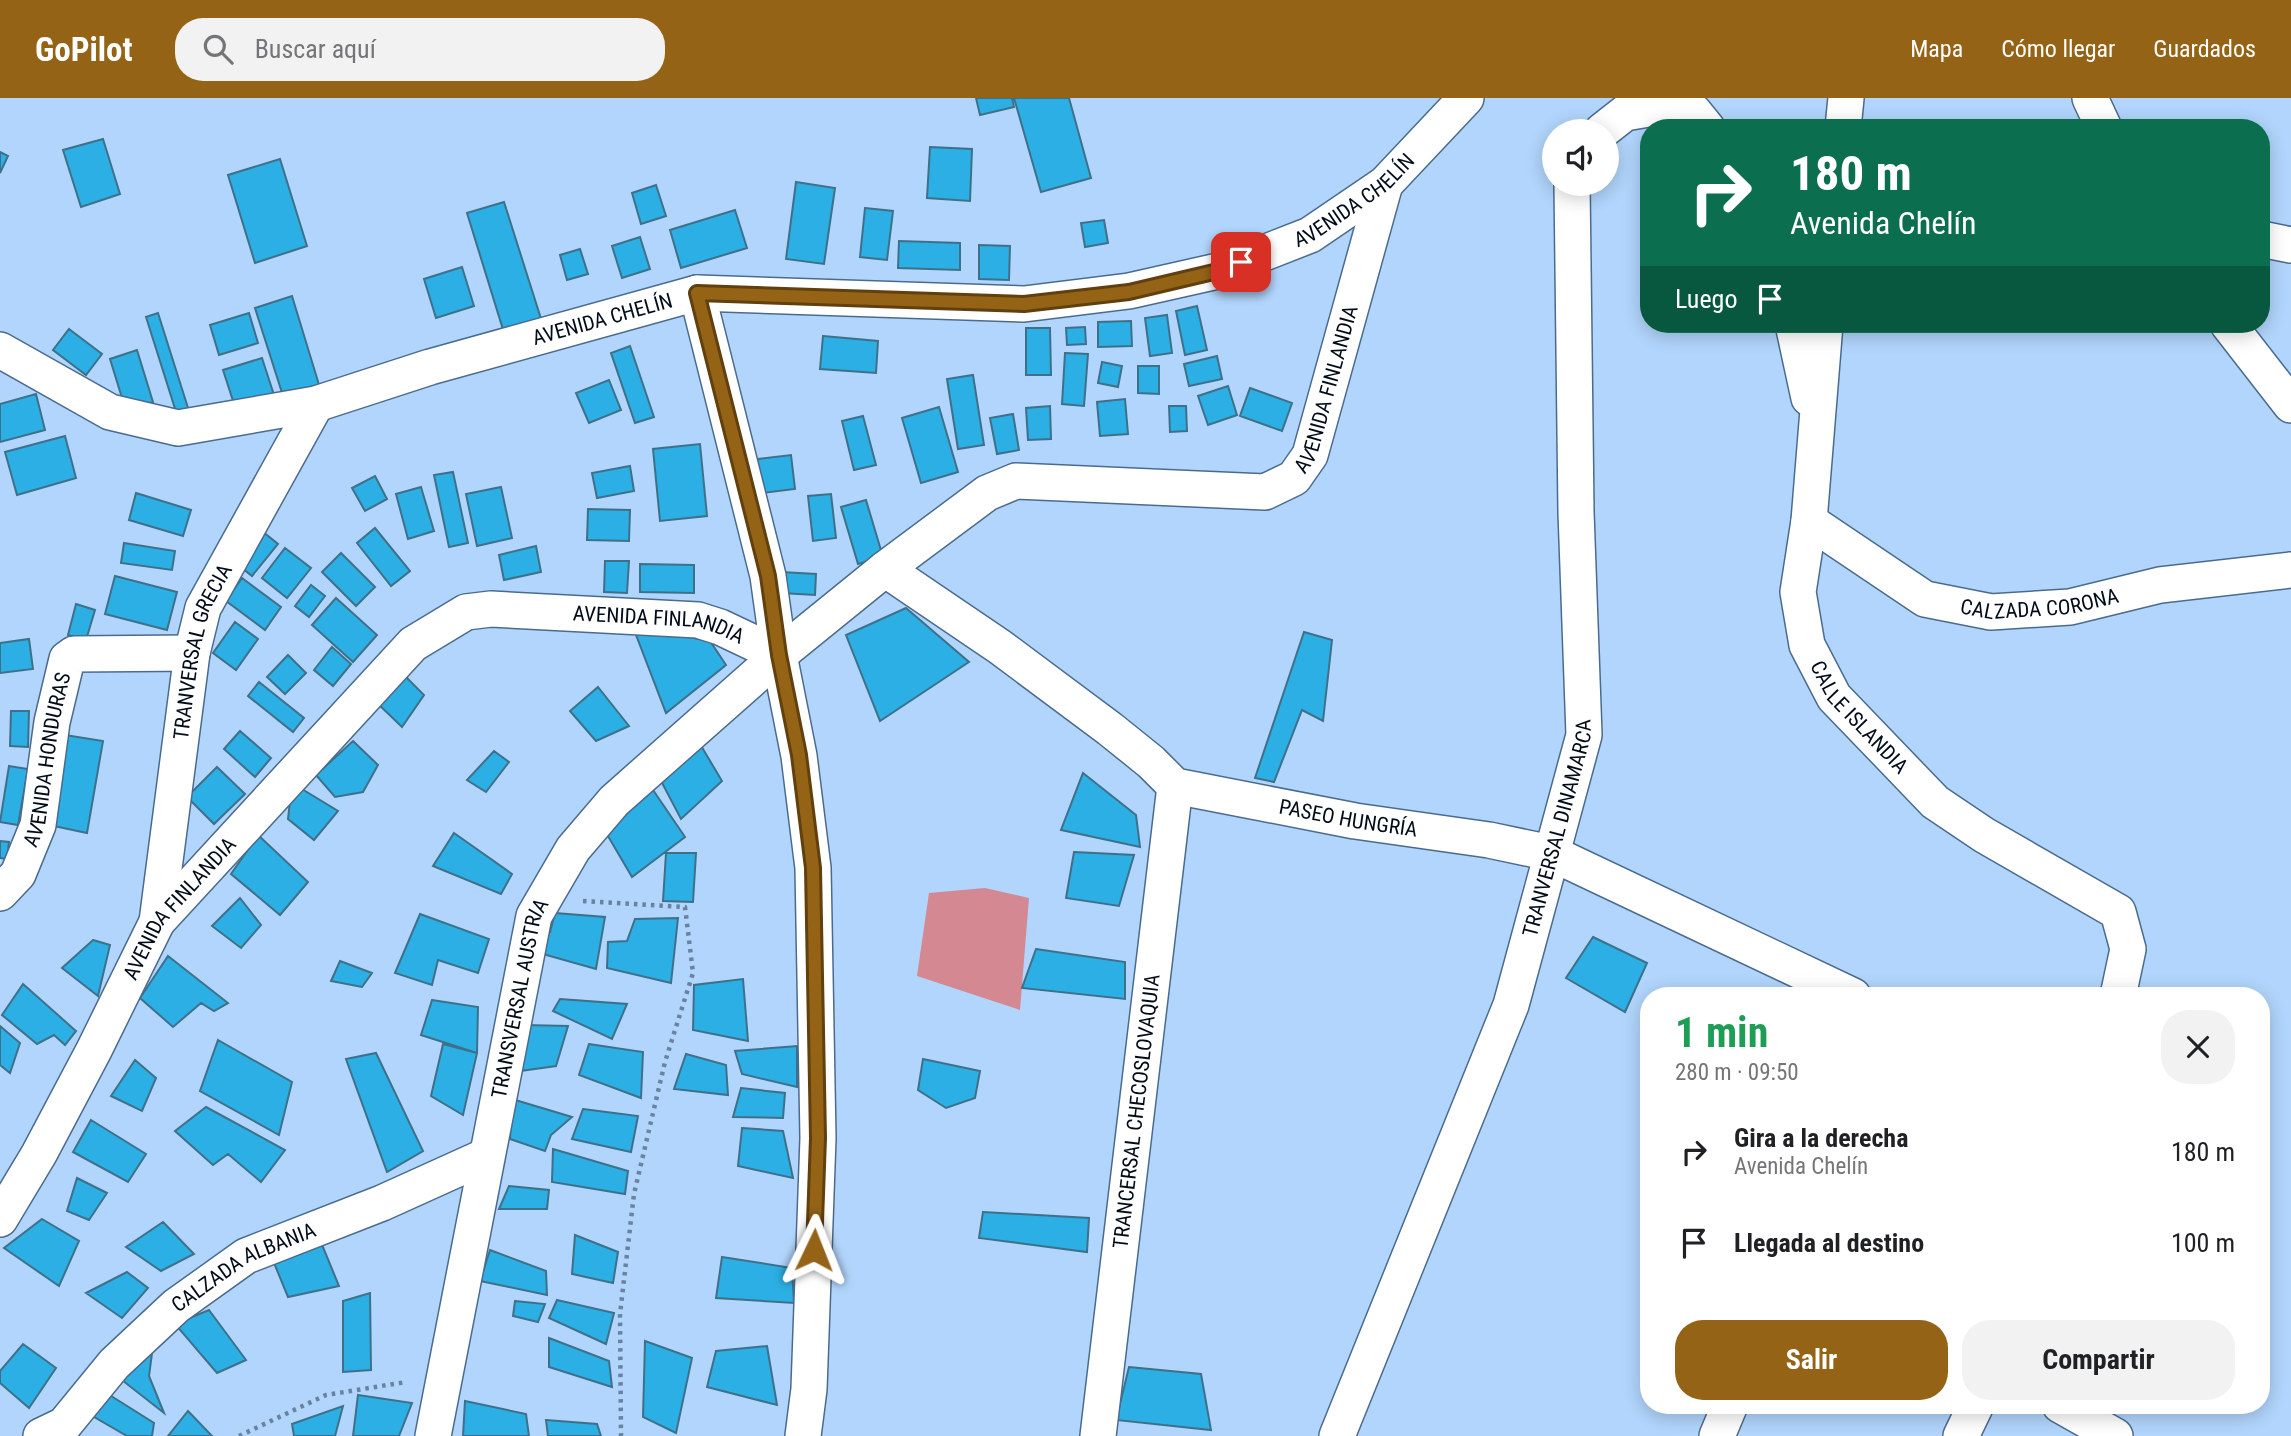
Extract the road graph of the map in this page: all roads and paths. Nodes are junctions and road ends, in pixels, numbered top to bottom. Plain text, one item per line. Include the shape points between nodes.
1 (1466, 98) edge
2 (1846, 98) edge
3 (2090, 98) edge
4 (1617, 119) edge
5 (1699, 119) edge
6 (1844, 119) edge
7 (2100, 119) edge
8 (1385, 184) junction
9 (1572, 196) edge
10 (2270, 241) edge
11 (2291, 245) edge
12 (697, 293) junction
13 (1795, 333) edge
14 (1824, 333) edge
15 (2235, 333) edge
16 (0, 350) edge
17 (316, 404) junction
18 (2291, 405) edge
19 (1817, 432) junction
20 (1809, 521) junction
21 (885, 569) junction
22 (2291, 570) edge
23 (192, 653) junction
24 (779, 655) junction
25 (1175, 786) junction
26 (1551, 853) junction
27 (0, 893) edge
28 (544, 899) junction
29 (157, 922) junction
30 (1829, 987) edge
31 (2121, 987) edge
32 (486, 1156) junction
33 (0, 1219) edge
34 (444, 1377) junction
35 (1726, 1414) edge
36 (1972, 1414) edge
37 (2076, 1414) edge
38 (41, 1436) edge
39 (239, 1436) edge
40 (433, 1436) edge
41 (621, 1436) edge
42 (803, 1436) edge
43 (1098, 1436) edge
44 (1337, 1436) edge
45 (1717, 1436) edge
46 (1961, 1436) edge
47 (2115, 1436) edge

1 - 8 street, AVENIDA CHELÍN
2 - 6 street
3 - 7 street
4 - 5 street via 1625,113 1666,106 1694,112
8 - 12 street, AVENIDA CHELÍN via 1310,235 1218,271 1129,292 1024,304
8 - 21 street, AVENIDA FINLANDIA via 1310,454 1294,478 1265,492 1016,481 987,493
9 - 26 street, TRANVERSAL DINAMARCA via 1575,498 1584,735
10 - 11 street
12 - 17 street, AVENIDA CHELÍN via 430,367
12 - 24 street via 768,576
13 - 19 street
14 - 19 street, CALLE ISLANDIA
15 - 18 street
16 - 17 street, AVENIDA CHELÍN via 110,412 172,428
17 - 23 street, TRANVERSAL GRECIA via 210,592
19 - 20 street, CALLE ISLANDIA
20 - 22 street, CALZADA CORONA via 1926,599 1991,612 2070,607 2160,585
20 - 31 street, CALLE ISLANDIA via 1798,592 1807,645 1834,697 1935,802 1983,835 2118,912 2128,949
21 - 24 street, AVENIDA FINLANDIA
21 - 25 street via 1110,729
23 - 27 street, AVENIDA HONDURAS via 74,654 67,659 52,722 38,825 18,874
23 - 29 street, TRANVERSAL GRECIA
24 - 28 street, TRANSVERSAL AUSTRIA via 614,801 573,849
24 - 29 street, AVENIDA FINLANDIA via 698,620 491,609 466,612 413,644
24 - 42 street via 799,755 813,868 818,1138 809,1389
25 - 26 street, PASEO HUNGRÍA
25 - 43 street, TRANCERSAL CHECOSLOVAQUIA
26 - 30 street, PASEO HUNGRÍA
26 - 44 street, TRANVERSAL DINAMARCA via 1511,1005
28 - 32 street, TRANSVERSAL AUSTRIA via 534,916
28 - 41 path via 685,907 693,973 665,1062 634,1194 620,1314
29 - 33 street, AVENIDA FINLANDIA via 76,1085
32 - 34 street, TRANSVERSAL AUSTRIA
32 - 38 street, CALZADA ALBANIA via 246,1256 176,1306 114,1364 64,1425
34 - 39 path via 326,1395
34 - 40 street, TRANSVERSAL AUSTRIA
35 - 45 street
36 - 46 street
37 - 47 street

